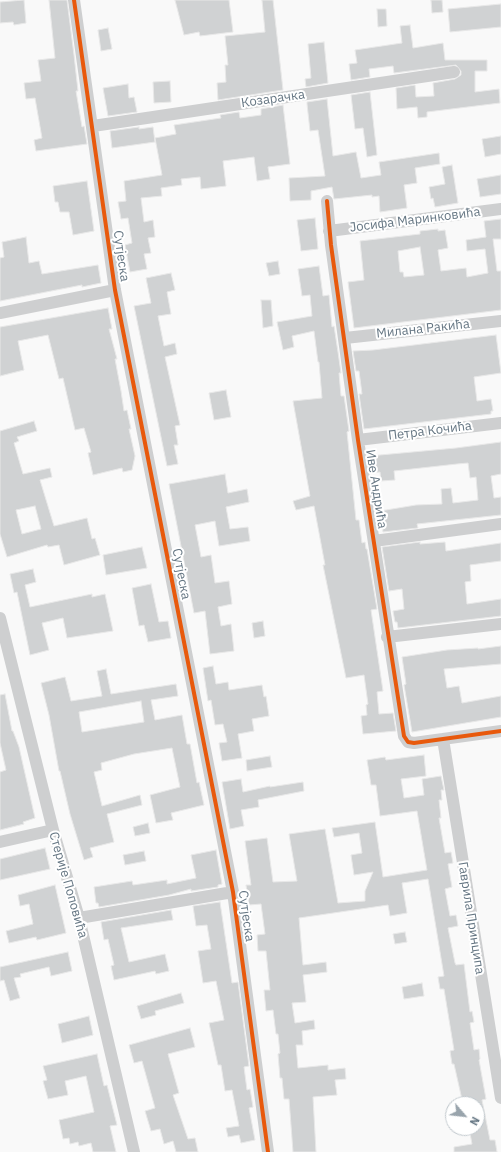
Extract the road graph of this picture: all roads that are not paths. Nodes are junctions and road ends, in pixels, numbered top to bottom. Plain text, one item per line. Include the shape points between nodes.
1 (74, 0) edge
2 (454, 72) dead end
3 (93, 126) junction
4 (327, 201) dead end
5 (501, 209) edge
6 (329, 231) junction
7 (115, 290) junction
8 (0, 313) edge
9 (501, 321) edge
10 (345, 338) junction
11 (501, 423) edge
12 (358, 440) junction
13 (501, 524) edge
14 (374, 541) junction
15 (0, 618) edge
16 (501, 624) edge
17 (387, 637) junction
18 (501, 731) edge
19 (443, 739) junction
20 (53, 830) junction
21 (0, 842) edge
22 (233, 892) junction
23 (79, 918) junction
24 (496, 1046) edge
25 (501, 1098) edge
26 (134, 1152) edge
27 (268, 1152) edge

1 - 3 street, Сутјеска
2 - 3 street, Козарачка
3 - 7 street, Сутјеска
4 - 6 street, Иве Андрића
5 - 6 street, Јосифа Маринковића
6 - 10 street, Иве Андрића
7 - 8 street
7 - 22 street, Сутјеска
9 - 10 street, Милана Ракића
10 - 12 street, Иве Андрића
11 - 12 street, Петра Кочића
12 - 14 street, Иве Андрића
13 - 14 street
14 - 17 street, Иве Андрића
15 - 20 street, Стерије Поповића
16 - 17 street
17 - 19 street, Иве Андрића via 404,736 408,742 414,743
18 - 19 street, Иве Андрића
19 - 24 street, Гаврила Принципа
20 - 21 street
20 - 23 street, Стерије Поповића
22 - 23 street
22 - 27 street, Сутјеска
23 - 26 street, Стерије Поповића
24 - 25 street, Гаврила Принципа

